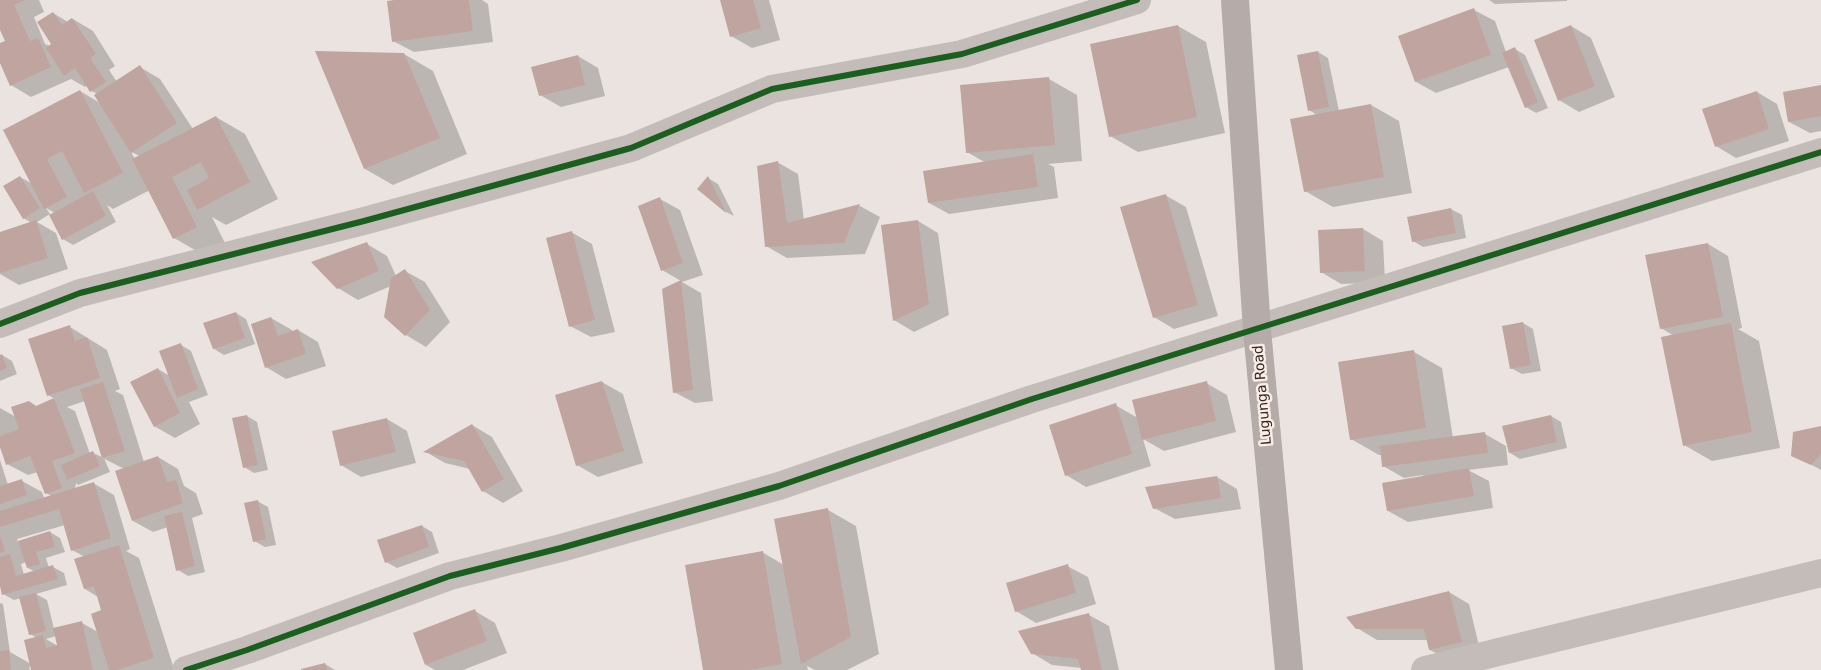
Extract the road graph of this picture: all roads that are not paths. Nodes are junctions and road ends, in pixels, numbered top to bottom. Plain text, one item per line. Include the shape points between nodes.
1 (1137, 0) edge
2 (1235, 0) edge
3 (1821, 152) edge
4 (0, 324) edge
5 (1258, 330) junction
6 (1821, 573) edge
7 (186, 670) edge
8 (1289, 670) edge
9 (1425, 670) edge

1 - 4 street via 962,54 772,88 631,148 364,221 80,293
2 - 5 street, Lugunga Road
3 - 5 street
5 - 7 street via 1032,399 779,486 450,576
5 - 8 street, Lugunga Road
6 - 9 street

